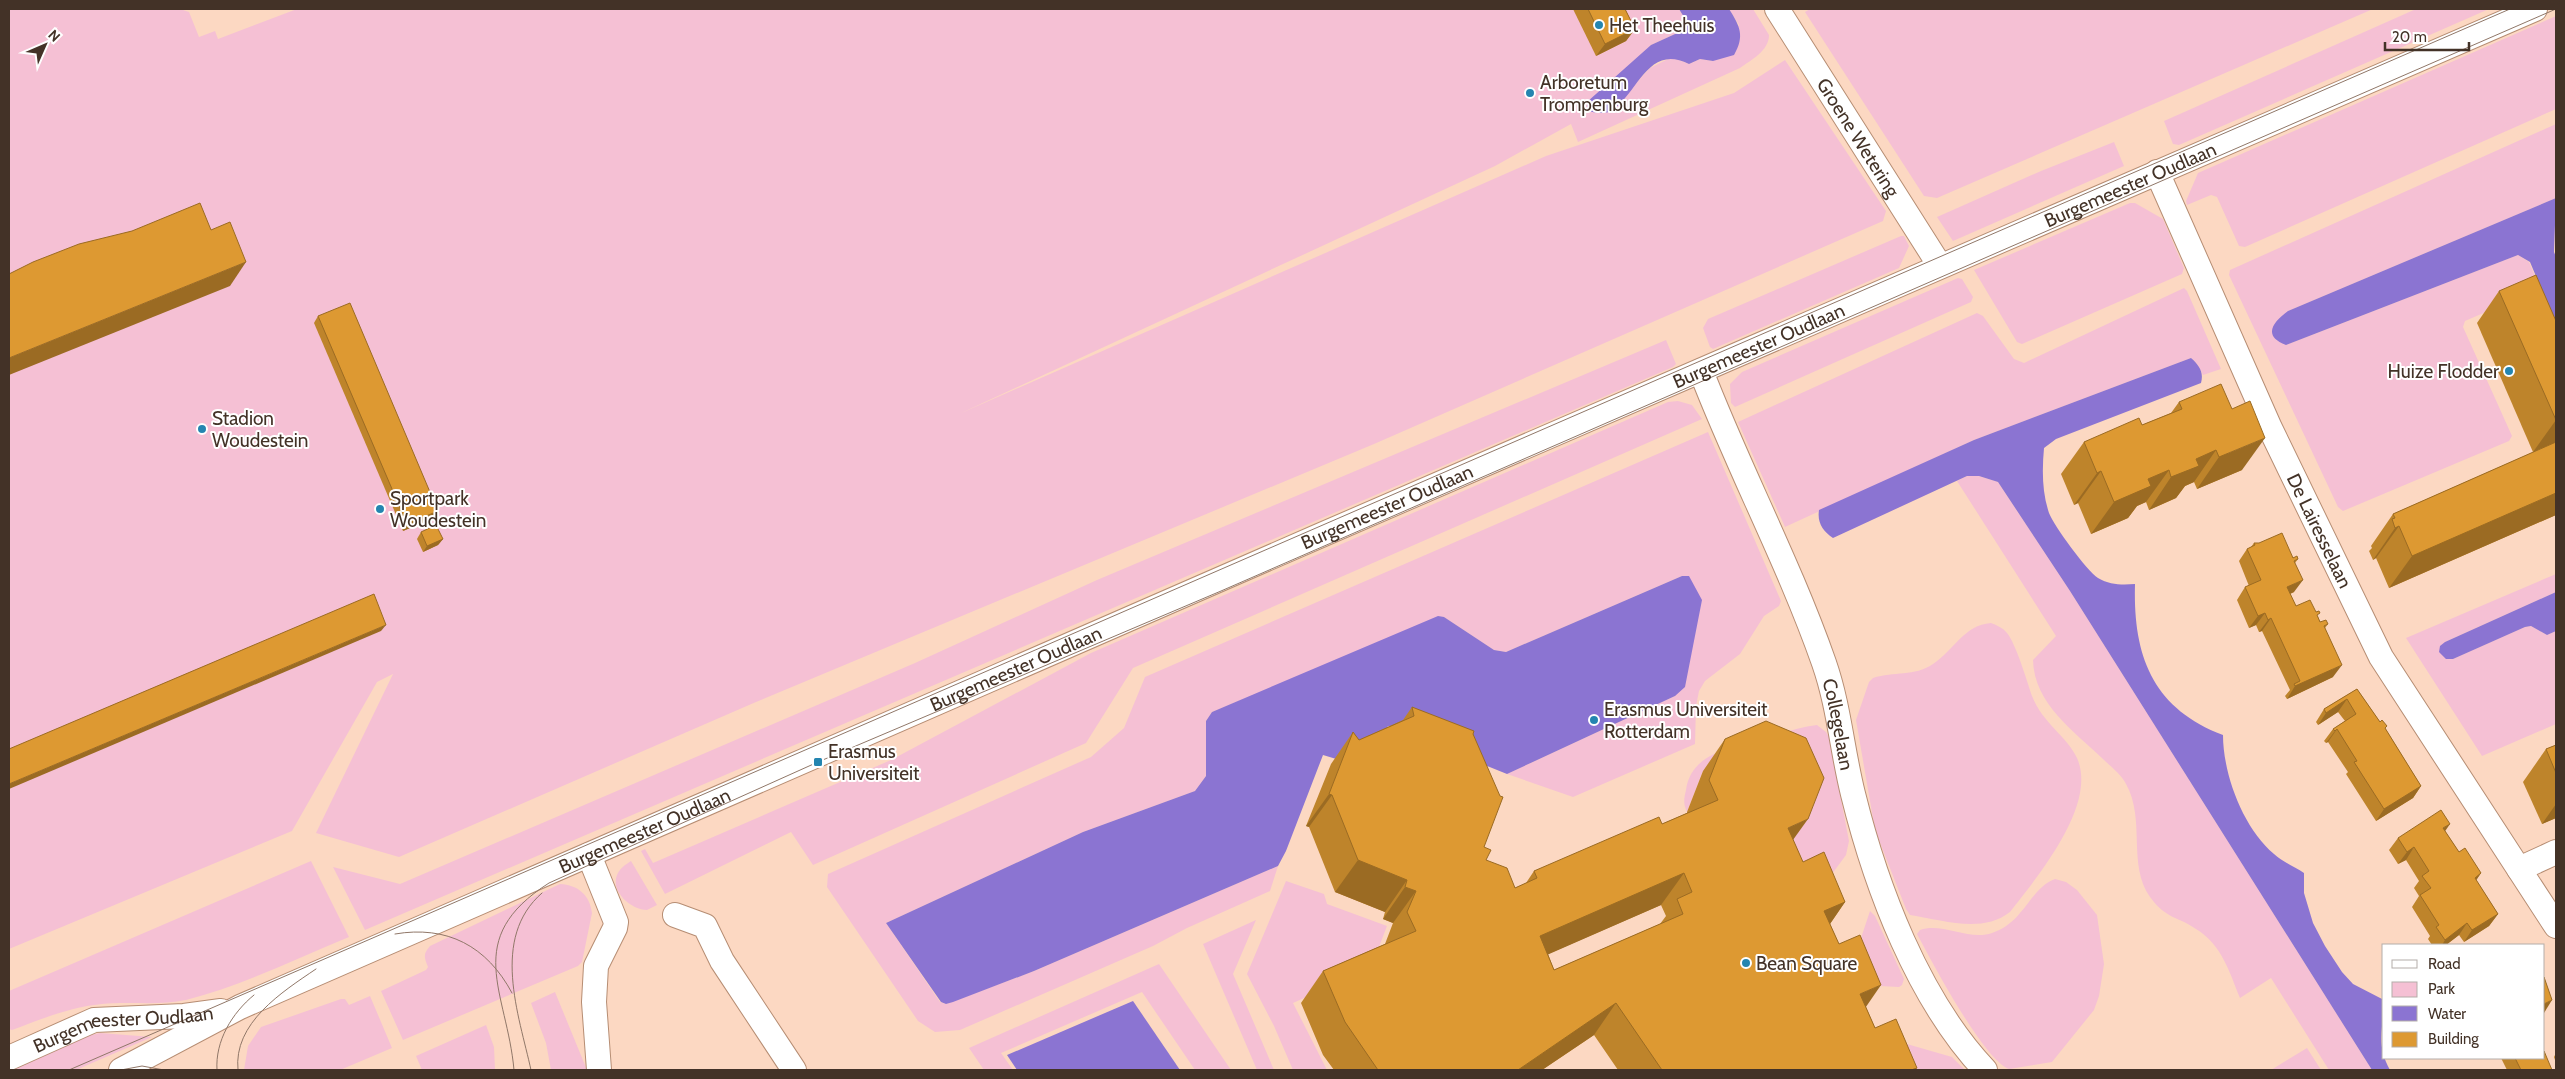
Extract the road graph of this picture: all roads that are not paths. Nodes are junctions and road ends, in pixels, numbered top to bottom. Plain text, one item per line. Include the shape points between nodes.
1 (1777, 9) edge
2 (2535, 9) edge
3 (2157, 172) junction
4 (1940, 266) junction
5 (1701, 371) junction
6 (2556, 852) edge
7 (589, 855) junction
8 (2519, 869) junction
9 (675, 915) dead end
10 (2556, 926) edge
11 (240, 1007) junction
12 (9, 1058) edge
13 (121, 1070) edge
14 (599, 1070) edge
15 (794, 1070) edge
16 (1986, 1070) edge

1 - 4 street, Groene Wetering
2 - 3 street, Burgemeester Oudlaan
3 - 4 street, Burgemeester Oudlaan
3 - 8 street, De Lairesselaan via 2270,428 2381,657
4 - 5 street, Burgemeester Oudlaan
5 - 7 street, Burgemeester Oudlaan
5 - 16 street, Collegelaan via 1790,574 1825,665 1835,697 1860,821 1905,944 1954,1030
6 - 8 street
7 - 11 street, Burgemeester Oudlaan
7 - 14 street via 616,922 596,966 594,1002
8 - 10 street, De Lairesselaan
9 - 15 street via 705,926 722,961
11 - 12 street, Burgemeester Oudlaan via 184,1016 94,1020
11 - 13 street, Burgemeester Oudlaan

